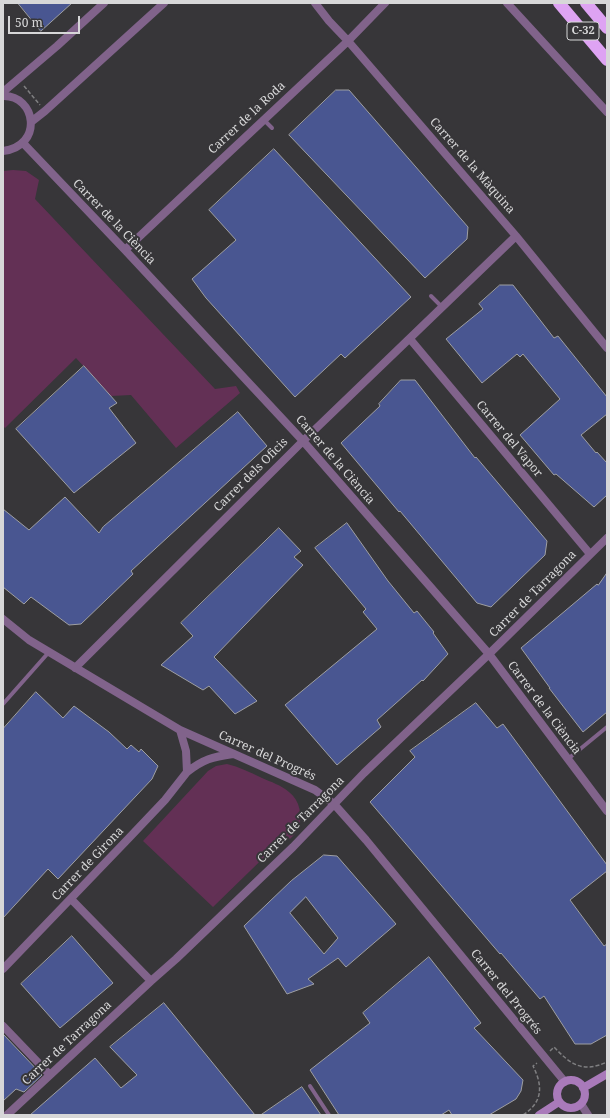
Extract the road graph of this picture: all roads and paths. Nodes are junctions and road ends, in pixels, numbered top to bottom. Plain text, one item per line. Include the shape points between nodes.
1 (104, 3) edge
2 (164, 3) edge
3 (315, 3) edge
4 (385, 3) edge
5 (507, 3) edge
6 (558, 3) edge
7 (586, 3) edge
8 (607, 28) edge
9 (348, 40) junction
10 (607, 60) edge
11 (19, 79) junction
12 (3, 92) edge
13 (3, 96) edge
14 (45, 111) junction
15 (607, 112) edge
16 (263, 120) junction
17 (31, 122) junction
18 (272, 128) dead end
19 (23, 143) junction
20 (3, 151) edge
21 (516, 236) junction
22 (125, 250) junction
23 (431, 296) dead end
24 (442, 307) junction
25 (410, 339) junction
26 (607, 348) edge
27 (303, 441) junction
28 (607, 538) edge
29 (590, 554) junction
30 (3, 619) edge
31 (49, 652) junction
32 (489, 654) junction
33 (76, 668) junction
34 (3, 704) edge
35 (607, 727) edge
36 (180, 730) junction
37 (235, 754) junction
38 (568, 759) junction
39 (187, 772) junction
40 (334, 804) junction
41 (607, 811) edge
42 (71, 899) junction
43 (3, 969) edge
44 (151, 981) junction
45 (3, 1026) edge
46 (549, 1052) dead end
47 (538, 1061) dead end
48 (607, 1062) edge
49 (607, 1074) edge
50 (50, 1075) junction
51 (565, 1082) junction
52 (310, 1086) dead end
53 (583, 1088) junction
54 (560, 1102) junction
55 (581, 1104) junction
56 (7, 1115) edge
57 (329, 1115) edge
58 (523, 1115) edge
59 (539, 1115) edge
60 (588, 1115) edge

1 - 11 street
2 - 14 street
3 - 9 street, Carrer de la Màquina
4 - 9 street, Carrer de la Roda
5 - 15 street
6 - 10 highway, C-32
7 - 8 highway, C-32
9 - 16 street, Carrer de la Roda
9 - 21 street, Carrer de la Màquina
11 - 12 street
11 - 14 path
13 - 17 street via 22,103 29,112
14 - 17 street
16 - 18 lane
16 - 22 street, Carrer de la Roda
17 - 19 street via 28,137
19 - 20 street via 12,150
19 - 22 street, Carrer de la Ciència
21 - 24 street, Carrer dels Oficis
21 - 26 street, Carrer de la Màquina
22 - 27 street, Carrer de la Ciència
23 - 24 lane
24 - 25 street, Carrer dels Oficis
25 - 27 street, Carrer dels Oficis
25 - 29 street, Carrer del Vapor
27 - 32 street, Carrer de la Ciència
27 - 33 street, Carrer dels Oficis
28 - 29 street, Carrer de Tarragona
29 - 32 street, Carrer de Tarragona
30 - 31 street, Carrer del Progrés
31 - 33 street, Carrer del Progrés
31 - 34 lane
32 - 38 street, Carrer de la Ciència
32 - 40 street, Carrer de Tarragona
33 - 36 street, Carrer del Progrés
35 - 38 lane
36 - 37 street, Carrer del Progrés
36 - 39 street via 186,751
37 - 39 street, Carrer de Girona via 211,758
37 - 40 street, Carrer del Progrés via 315,790
38 - 41 street, Carrer de la Ciència
39 - 42 street, Carrer de Girona via 165,800
40 - 44 street, Carrer de Tarragona via 293,848
40 - 51 street, Carrer del Progrés
42 - 43 street, Carrer de Girona
42 - 44 street
44 - 50 street, Carrer de Tarragona
45 - 50 street
46 - 48 path via 554,1047 574,1065 594,1067
47 - 58 path via 533,1066 539,1081 539,1094 531,1110
49 - 53 street
50 - 56 street, Carrer de Tarragona
51 - 53 street via 574,1081
51 - 54 street via 558,1091 557,1097
52 - 57 lane
53 - 55 street via 585,1096
54 - 55 street via 564,1107 570,1108
54 - 59 street
55 - 60 street

